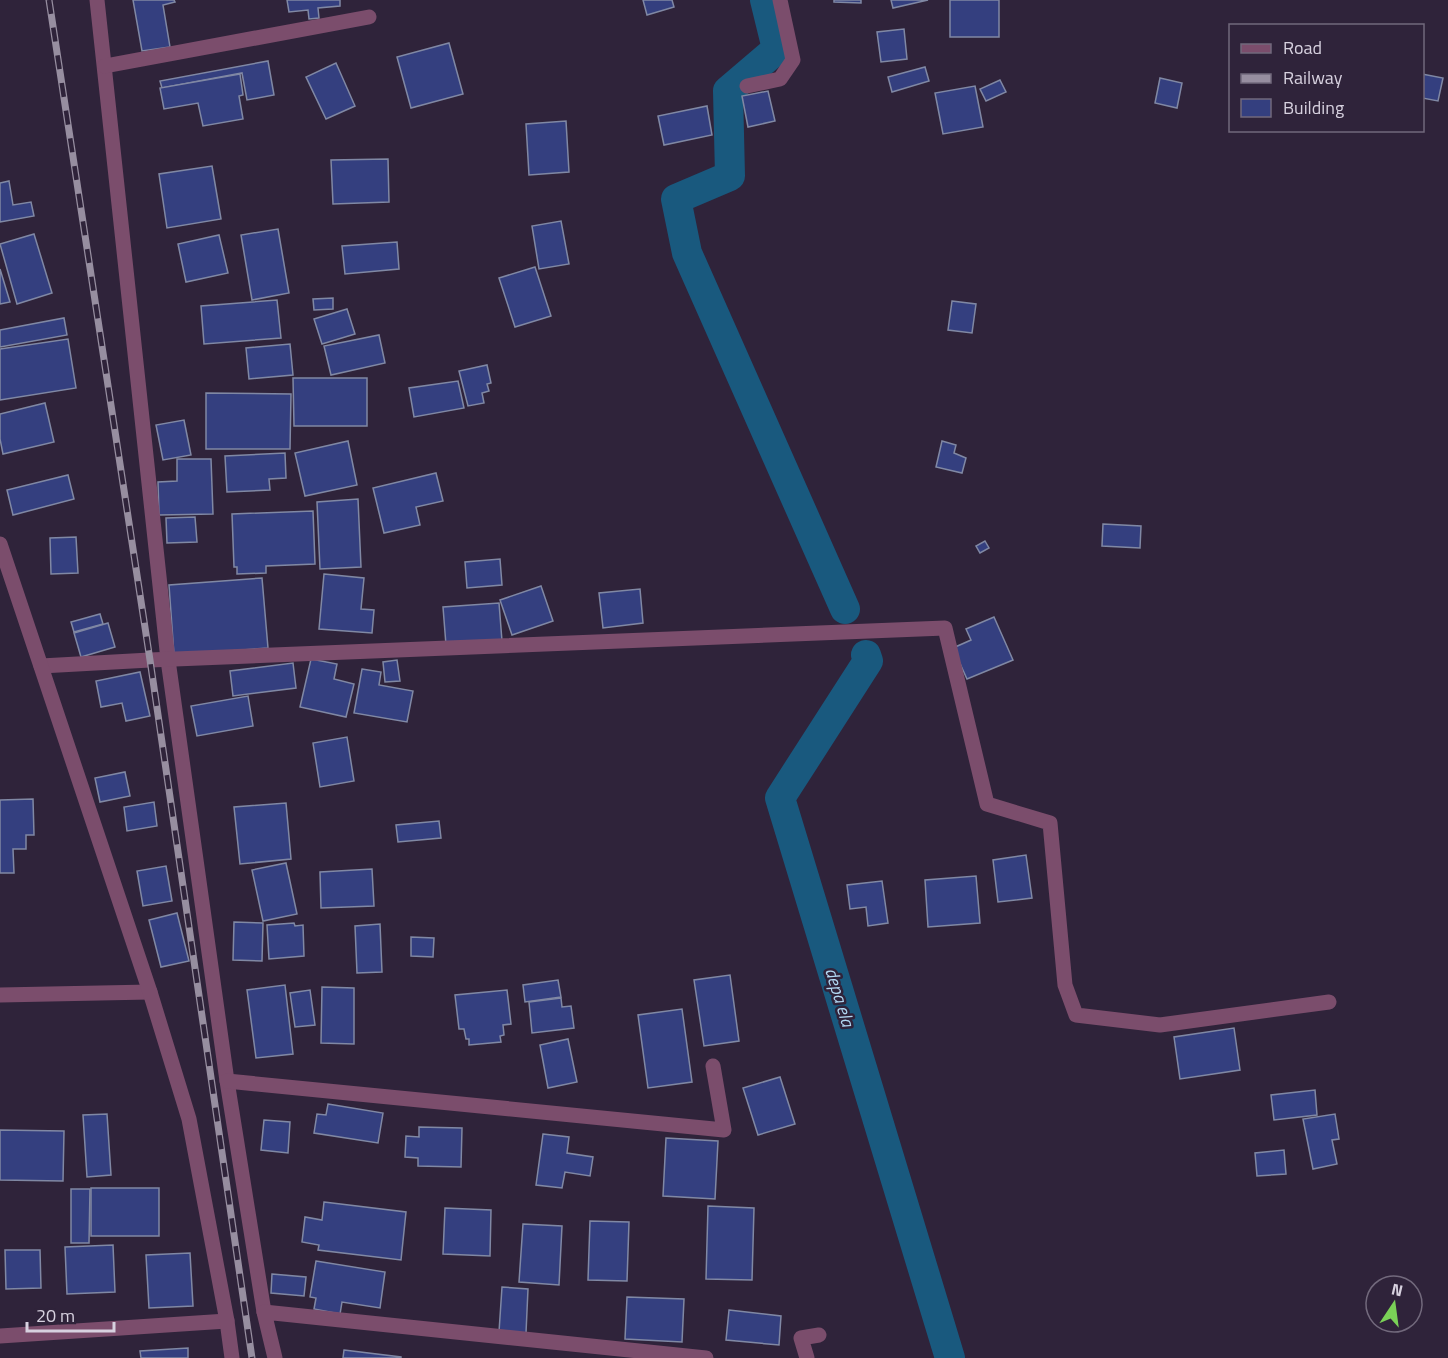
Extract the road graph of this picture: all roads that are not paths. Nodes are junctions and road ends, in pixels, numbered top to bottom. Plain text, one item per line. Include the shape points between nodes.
1 (97, 0) edge
2 (780, 0) edge
3 (369, 17) dead end
4 (105, 66) junction
5 (747, 86) dead end
6 (0, 543) edge
7 (168, 660) junction
8 (41, 666) junction
9 (150, 992) junction
10 (0, 995) edge
11 (1329, 1002) dead end
12 (713, 1066) dead end
13 (227, 1081) junction
14 (264, 1312) junction
15 (227, 1321) junction
16 (819, 1335) dead end
17 (0, 1336) edge
18 (232, 1358) edge
19 (275, 1358) edge
20 (706, 1358) edge
21 (807, 1358) edge

1 - 4 street
2 - 5 street via 793,60 780,79
3 - 4 street
4 - 7 street
6 - 8 street
7 - 8 street
7 - 11 street via 945,628 987,804 1050,823 1065,985 1076,1015 1160,1025
7 - 13 street
8 - 9 street
9 - 10 street
9 - 15 street via 189,1119
12 - 13 street via 724,1130
13 - 14 street
14 - 19 street
14 - 20 street
15 - 17 street
15 - 18 street
16 - 21 street via 801,1338

